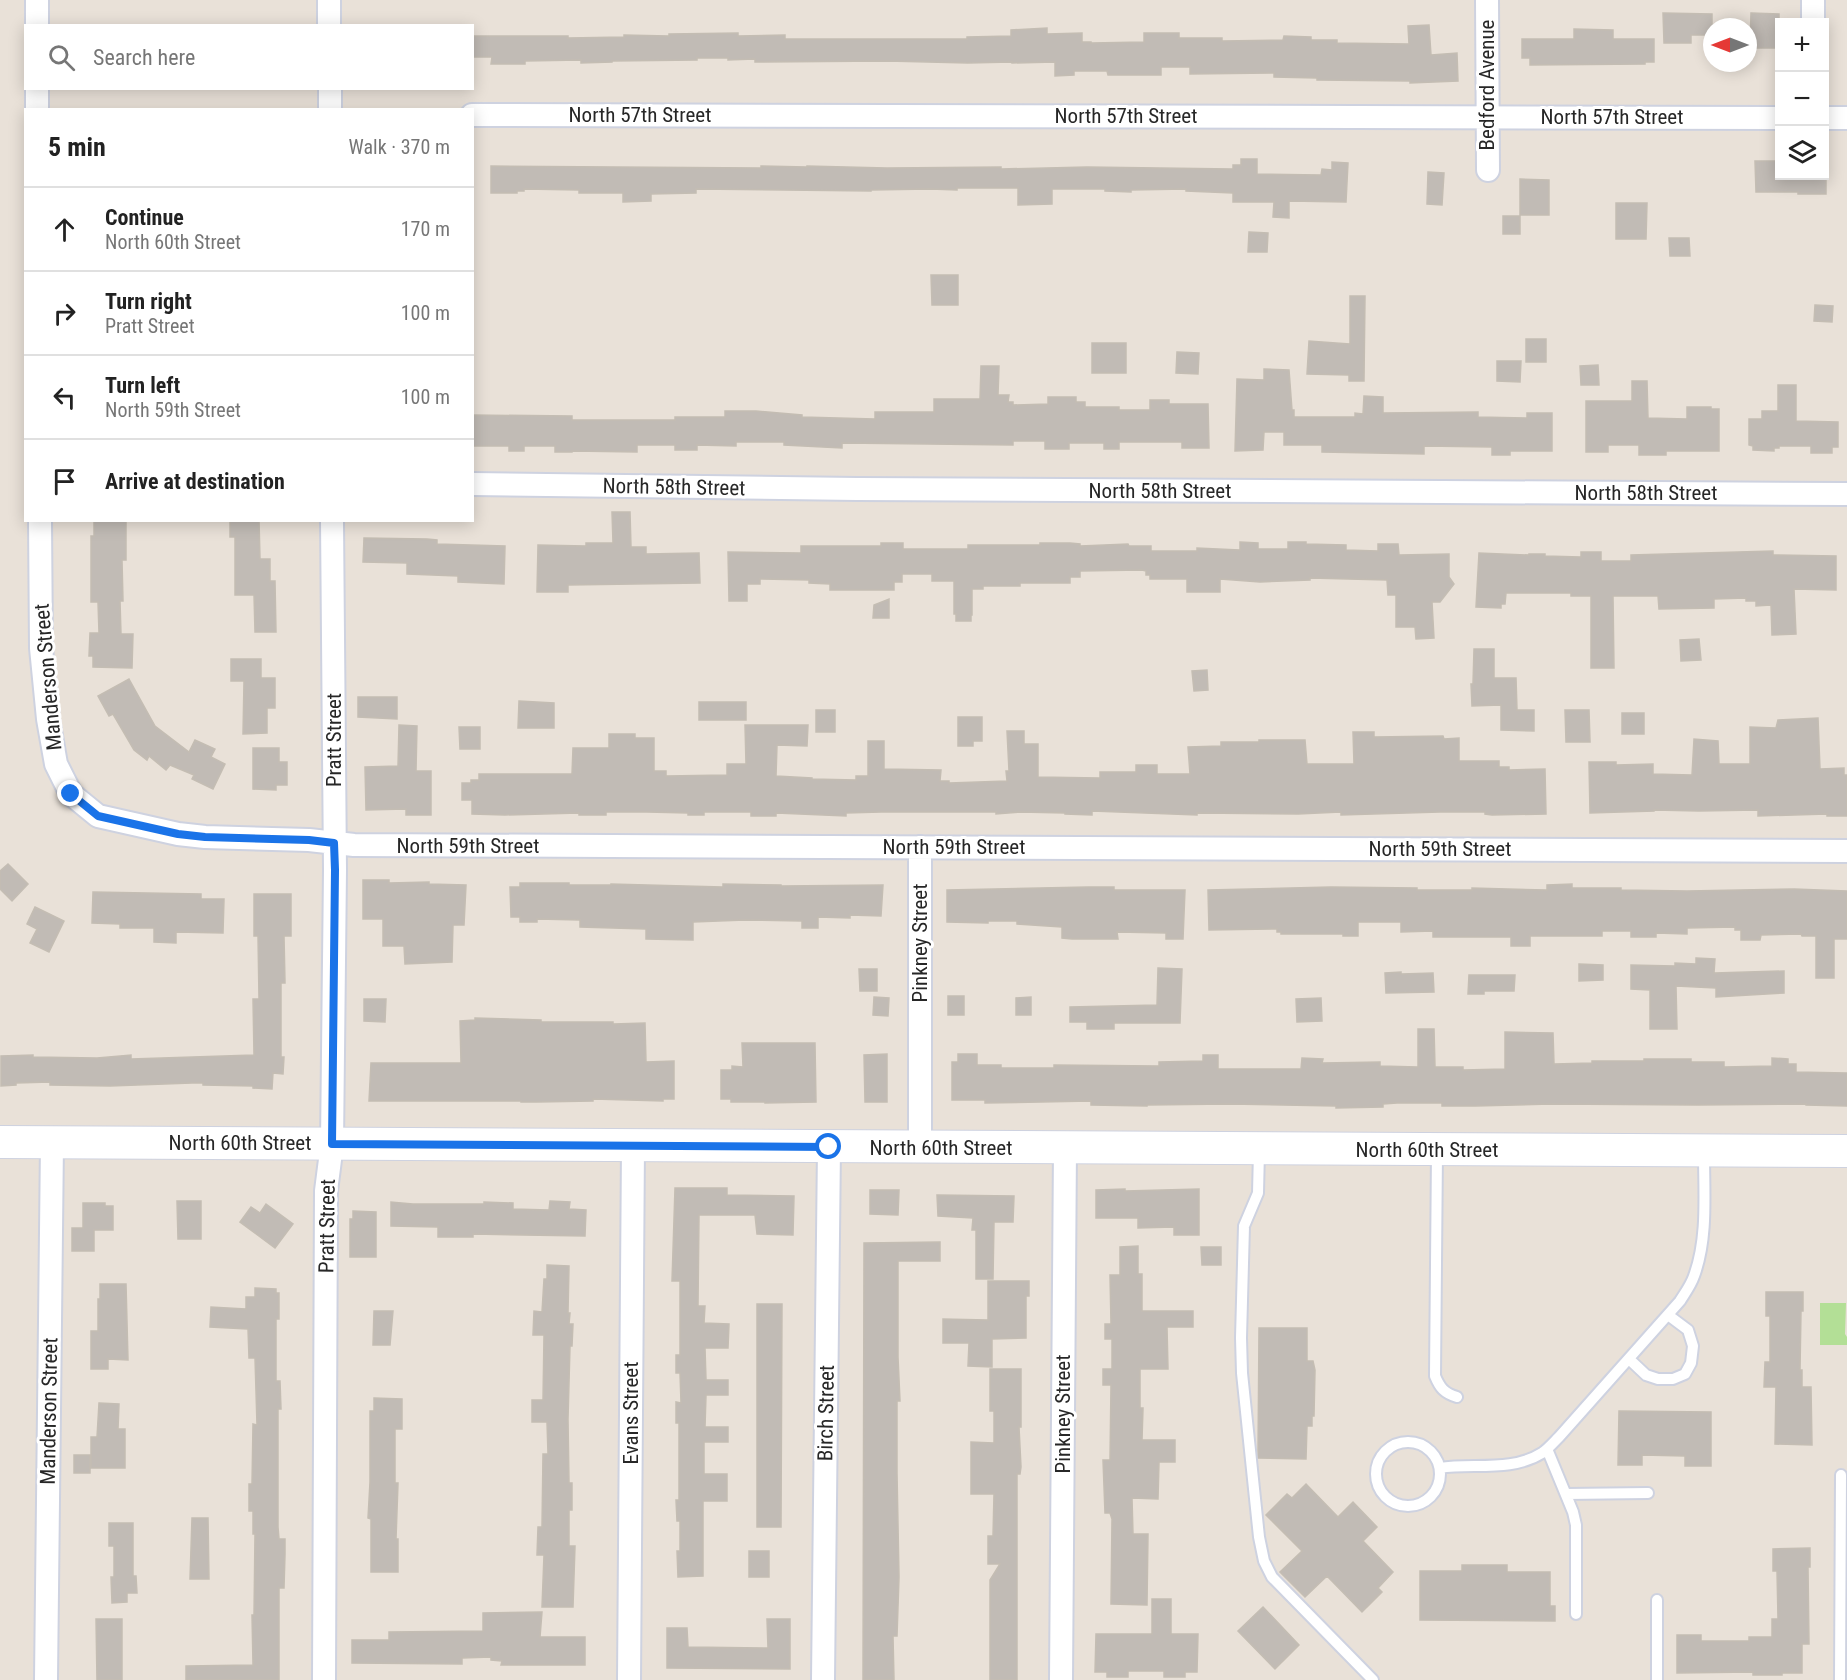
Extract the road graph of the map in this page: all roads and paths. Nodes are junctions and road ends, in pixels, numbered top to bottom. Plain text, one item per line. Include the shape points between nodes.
1 (37, 0) edge
2 (329, 0) edge
3 (1487, 0) edge
4 (1813, 0) edge
5 (1813, 18) edge
6 (37, 24) edge
7 (329, 24) edge
8 (37, 90) edge
9 (330, 90) edge
10 (37, 108) edge
11 (330, 108) edge
12 (474, 115) edge
13 (1488, 117) junction
14 (1775, 118) edge
15 (1829, 118) edge
16 (1847, 118) edge
17 (1488, 170) dead end
18 (474, 484) edge
19 (1847, 494) edge
20 (40, 522) edge
21 (332, 522) edge
22 (71, 794) joint
23 (334, 843) junction
24 (920, 847) junction
25 (1847, 851) edge
26 (0, 1142) edge
27 (52, 1142) junction
28 (332, 1144) junction
29 (633, 1146) junction
30 (829, 1147) junction
31 (920, 1148) junction
32 (1065, 1148) junction
33 (1259, 1149) junction
34 (1437, 1150) junction
35 (1704, 1151) junction
36 (1847, 1151) edge
37 (1668, 1315) junction
38 (1629, 1359) junction
39 (1457, 1397) dead end
40 (1547, 1449) junction
41 (1440, 1468) junction
42 (1841, 1475) dead end
43 (1648, 1493) dead end
44 (1566, 1494) junction
45 (1657, 1600) dead end
46 (1576, 1614) dead end
47 (46, 1680) edge
48 (324, 1680) edge
49 (629, 1680) edge
50 (823, 1680) edge
51 (1061, 1680) edge
52 (1373, 1680) edge
53 (1657, 1680) edge
54 (1840, 1680) edge

1 - 6 street
2 - 7 street
3 - 13 street, Bedford Avenue
4 - 5 street
8 - 10 street
9 - 11 street
12 - 13 street, North 57th Street
13 - 14 street, North 57th Street
13 - 17 street, Bedford Avenue
15 - 16 street
18 - 19 street, North 58th Street
20 - 22 street, Manderson Street via 41,648 47,707 56,764
21 - 23 street, Pratt Street
22 - 23 street, North 59th Street via 98,816 178,834
23 - 24 street, North 59th Street
23 - 28 street, Pratt Street
24 - 25 street, North 59th Street
24 - 31 street, Pinkney Street
26 - 27 main road, North 60th Street
27 - 28 main road, North 60th Street
27 - 47 street, Manderson Street
28 - 29 main road, North 60th Street
28 - 48 street, Pratt Street via 326,1191
29 - 30 main road, North 60th Street
29 - 49 street, Evans Street
30 - 31 main road, North 60th Street
30 - 50 street, Birch Street
31 - 32 main road, North 60th Street
32 - 33 main road, North 60th Street
32 - 51 street, Pinkney Street
33 - 34 main road, North 60th Street
33 - 52 lane via 1258,1192 1244,1226 1241,1338 1264,1561 1272,1577
34 - 35 main road, North 60th Street
34 - 39 lane via 1435,1376 1447,1394
35 - 36 main road, North 60th Street
35 - 37 lane via 1700,1258 1690,1284
37 - 38 lane
37 - 38 lane via 1688,1330 1693,1346 1685,1374 1658,1379 1646,1375
38 - 40 lane
40 - 41 lane via 1509,1464
40 - 44 lane
41 - 41 lane via 1429,1449 1410,1441 1399,1442 1382,1454 1375,1474 1382,1494 1390,1501 1411,1506 1430,1497 1440,1479
42 - 54 lane
43 - 44 lane
44 - 46 lane via 1576,1525
45 - 53 lane

